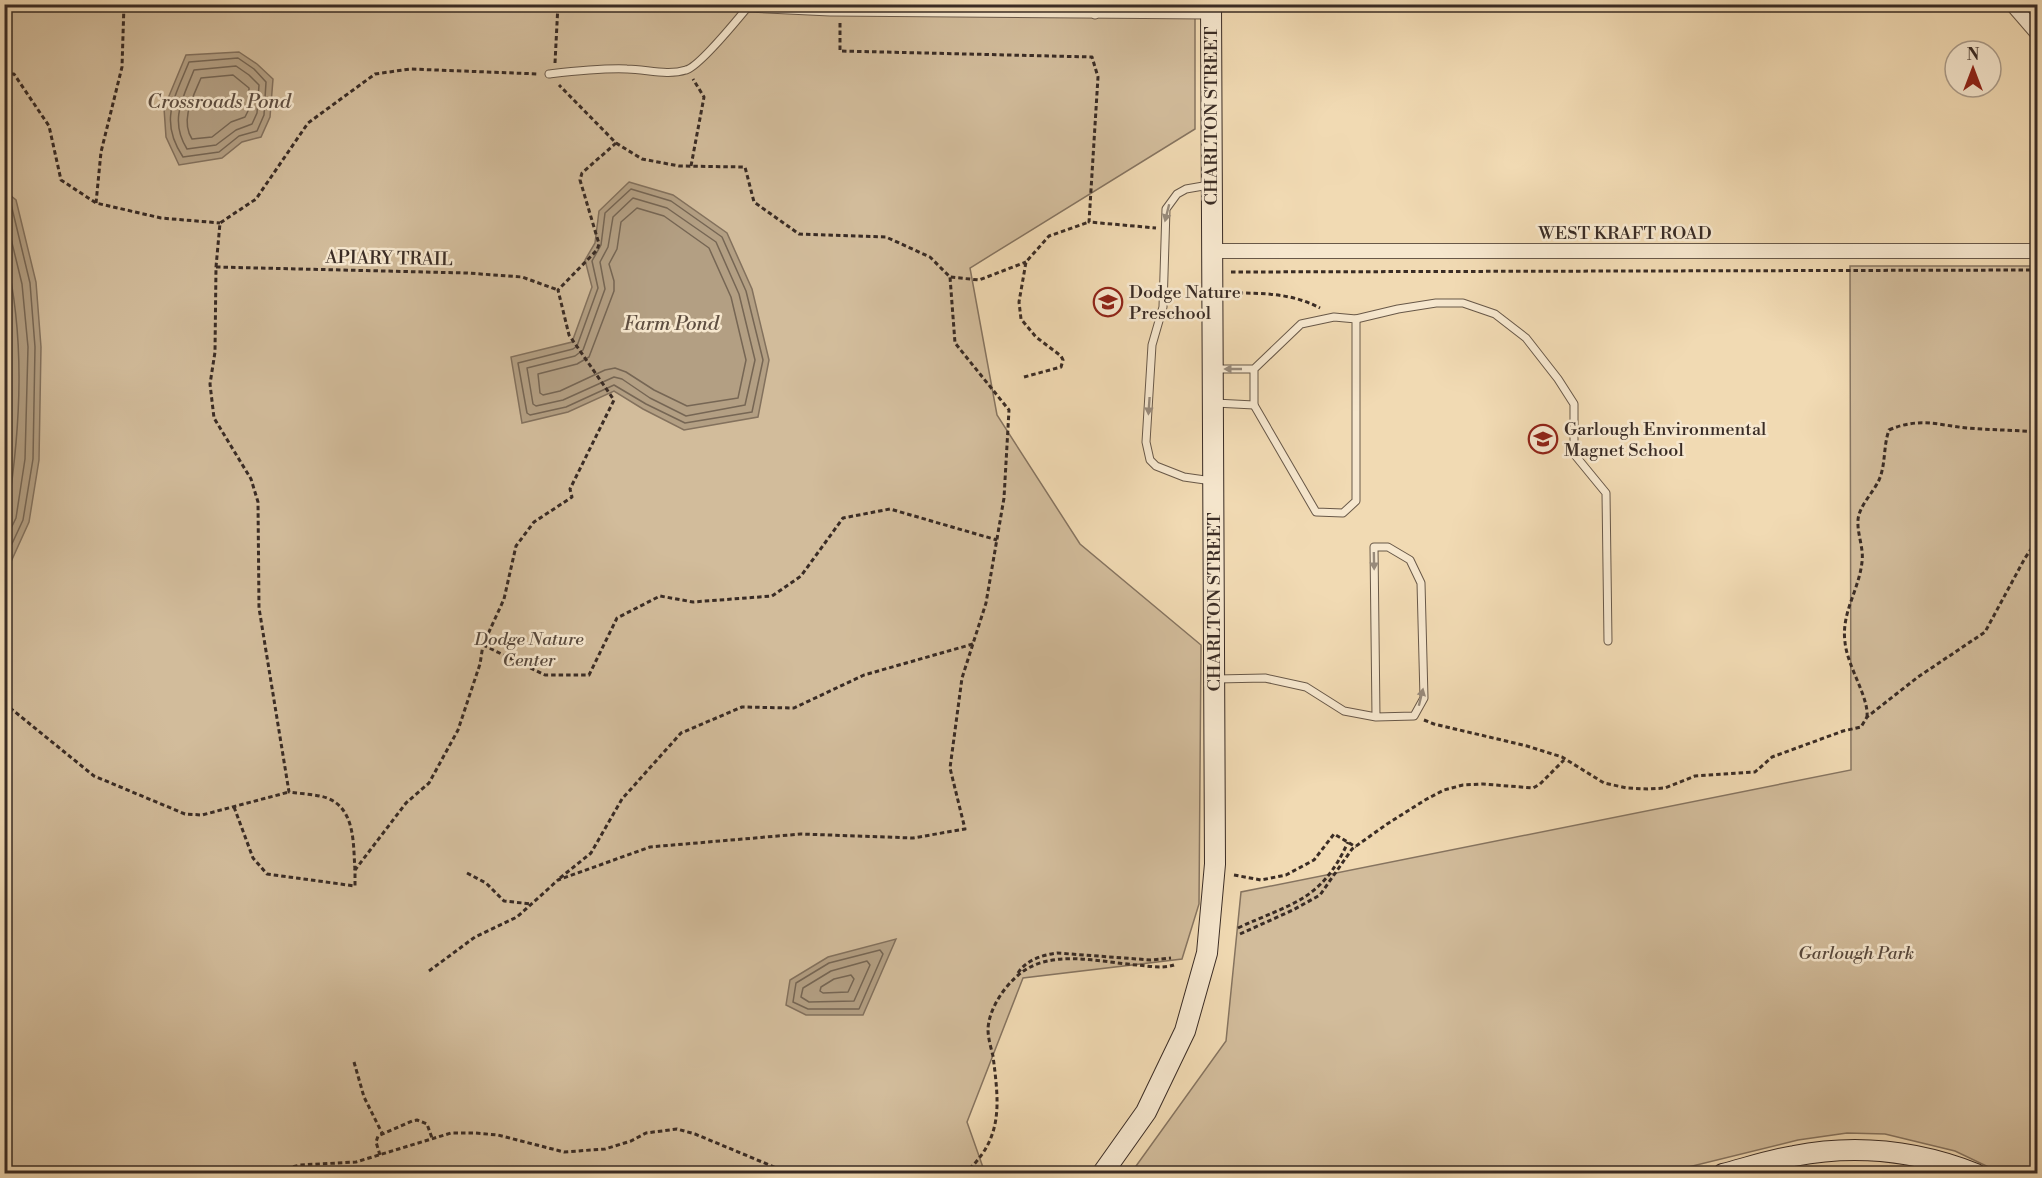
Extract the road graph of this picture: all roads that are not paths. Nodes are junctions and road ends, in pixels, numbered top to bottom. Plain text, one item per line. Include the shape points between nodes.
1 (986, 4) edge
2 (1095, 4) edge
3 (2012, 4) edge
4 (1211, 10) edge
5 (986, 13) junction
6 (1095, 15) junction
7 (2037, 34) edge
8 (552, 74) road end
9 (1212, 185) junction
10 (1212, 251) junction
11 (2037, 251) edge
12 (1356, 319) junction
13 (1213, 369) junction
14 (1254, 369) junction
15 (1213, 403) junction
16 (1254, 405) junction
17 (1213, 481) junction
18 (1608, 641) dead end
19 (1214, 679) junction
20 (1376, 717) junction
21 (1102, 1173) edge
22 (1723, 1173) edge
23 (1976, 1173) edge

1 - 5 lane
2 - 6 lane
3 - 7 street
4 - 6 lane
4 - 9 street, CHARLTON STREET
5 - 6 lane
5 - 8 lane via 747,8 688,70 598,68
9 - 10 street, CHARLTON STREET
9 -> 17 lane via 1186,189 1166,209 1163,307 1152,345 1146,442 1150,460 1164,470
10 - 11 street, WEST KRAFT ROAD
10 - 13 street, CHARLTON STREET
12 - 14 lane via 1334,317 1301,324
12 - 16 lane via 1356,501 1342,513 1316,512
12 - 18 lane via 1426,304 1463,303 1495,314 1526,338 1574,404 1574,454 1606,493
14 -> 13 lane
13 - 15 street, CHARLTON STREET
14 - 16 lane
15 - 16 lane
15 - 17 street, CHARLTON STREET
17 - 19 street, CHARLTON STREET
19 - 20 lane via 1265,678 1306,687 1344,711
19 - 21 street, CHARLTON STREET via 1215,864 1207,953 1185,1032 1146,1112
20 -> 20 lane via 1414,716 1424,698 1421,583 1410,560 1388,547 1374,547
22 - 23 street via 1793,1156 1854,1150 1909,1154

